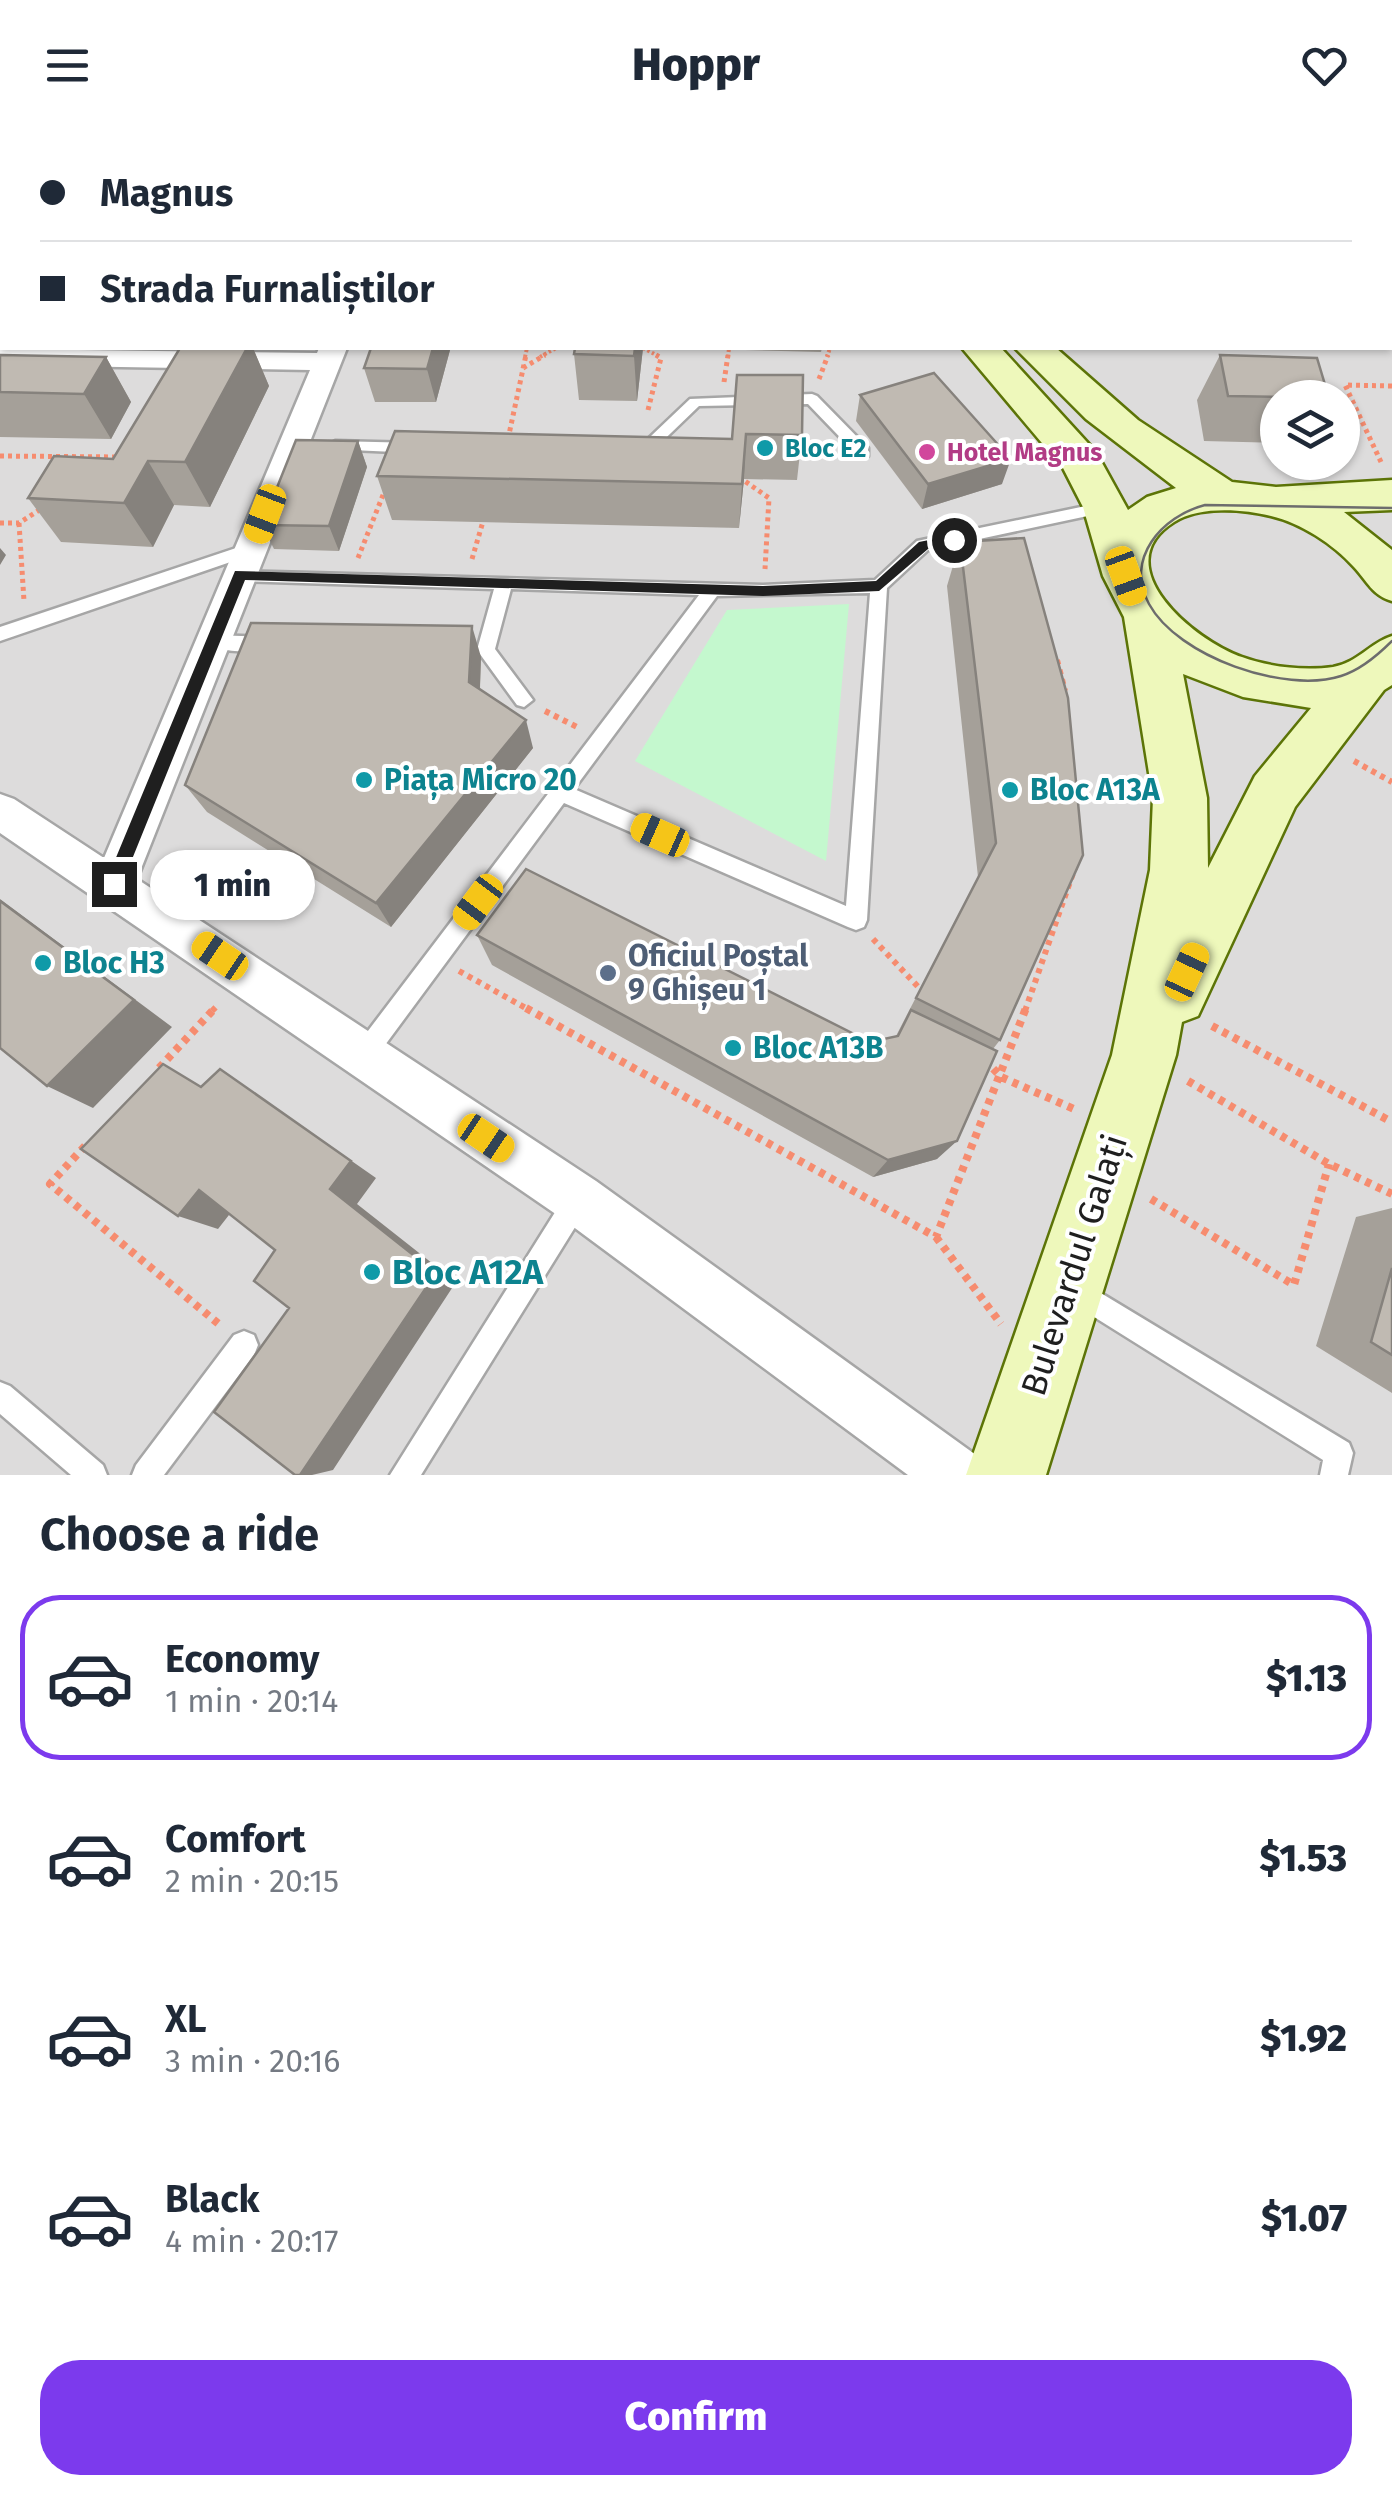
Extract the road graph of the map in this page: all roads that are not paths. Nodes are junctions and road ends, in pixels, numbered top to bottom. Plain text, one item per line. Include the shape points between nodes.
1 (983, 350) edge
2 (1036, 350) edge
3 (330, 355) edge
4 (0, 357) edge
5 (293, 445) junction
6 (506, 450) edge
7 (863, 452) dead end
8 (618, 456) edge
9 (1389, 483) edge
10 (1223, 496) junction
11 (1274, 501) junction
12 (1105, 508) junction
13 (246, 562) junction
14 (504, 584) junction
15 (1392, 584) edge
16 (879, 586) junction
17 (712, 590) junction
18 (1137, 597) junction
19 (0, 634) edge
20 (212, 642) junction
21 (290, 645) edge
22 (1378, 666) edge
23 (524, 700) road end
24 (562, 792) junction
25 (0, 811) edge
26 (114, 884) junction
27 (1158, 1030) junction
28 (363, 1056) junction
29 (578, 1199) junction
30 (1066, 1285) junction
31 (244, 1345) road end
32 (0, 1396) edge
33 (94, 1475) edge
34 (146, 1475) edge
35 (404, 1475) edge
36 (956, 1475) edge
37 (1006, 1475) edge
38 (1334, 1475) edge

1 - 12 main road, Bulevardul Galați via 1067,444
2 - 10 main road via 1148,450
3 - 4 street
3 - 5 street
5 - 6 lane
5 - 13 street
7 - 8 lane via 812,398 695,402 637,457
9 - 11 main road
10 - 11 main road
10 - 18 main road via 1188,499 1138,527 1126,550
11 - 15 main road via 1324,522 1362,548
12 - 16 lane via 924,546
12 - 18 main road, Bulevardul Galați
13 - 14 lane via 350,579
13 - 19 lane
13 - 20 street
14 - 17 lane
14 - 23 lane via 476,650
16 - 17 lane
16 - 24 lane via 856,920
17 - 24 lane
18 - 22 main road via 1181,648 1225,672 1275,686 1324,688
18 - 27 main road, Bulevardul Galați via 1180,798 1179,870
20 - 21 lane
20 - 26 street
22 - 27 main road, Bulevardul Galați via 1274,792
24 - 28 lane
25 - 26 street
26 - 28 street
27 - 30 main road, Bulevardul Galați
28 - 29 street
29 - 35 lane
29 - 36 street
30 - 37 main road, Bulevardul Galați
30 - 38 lane via 1339,1453
31 - 34 lane
32 - 33 lane

